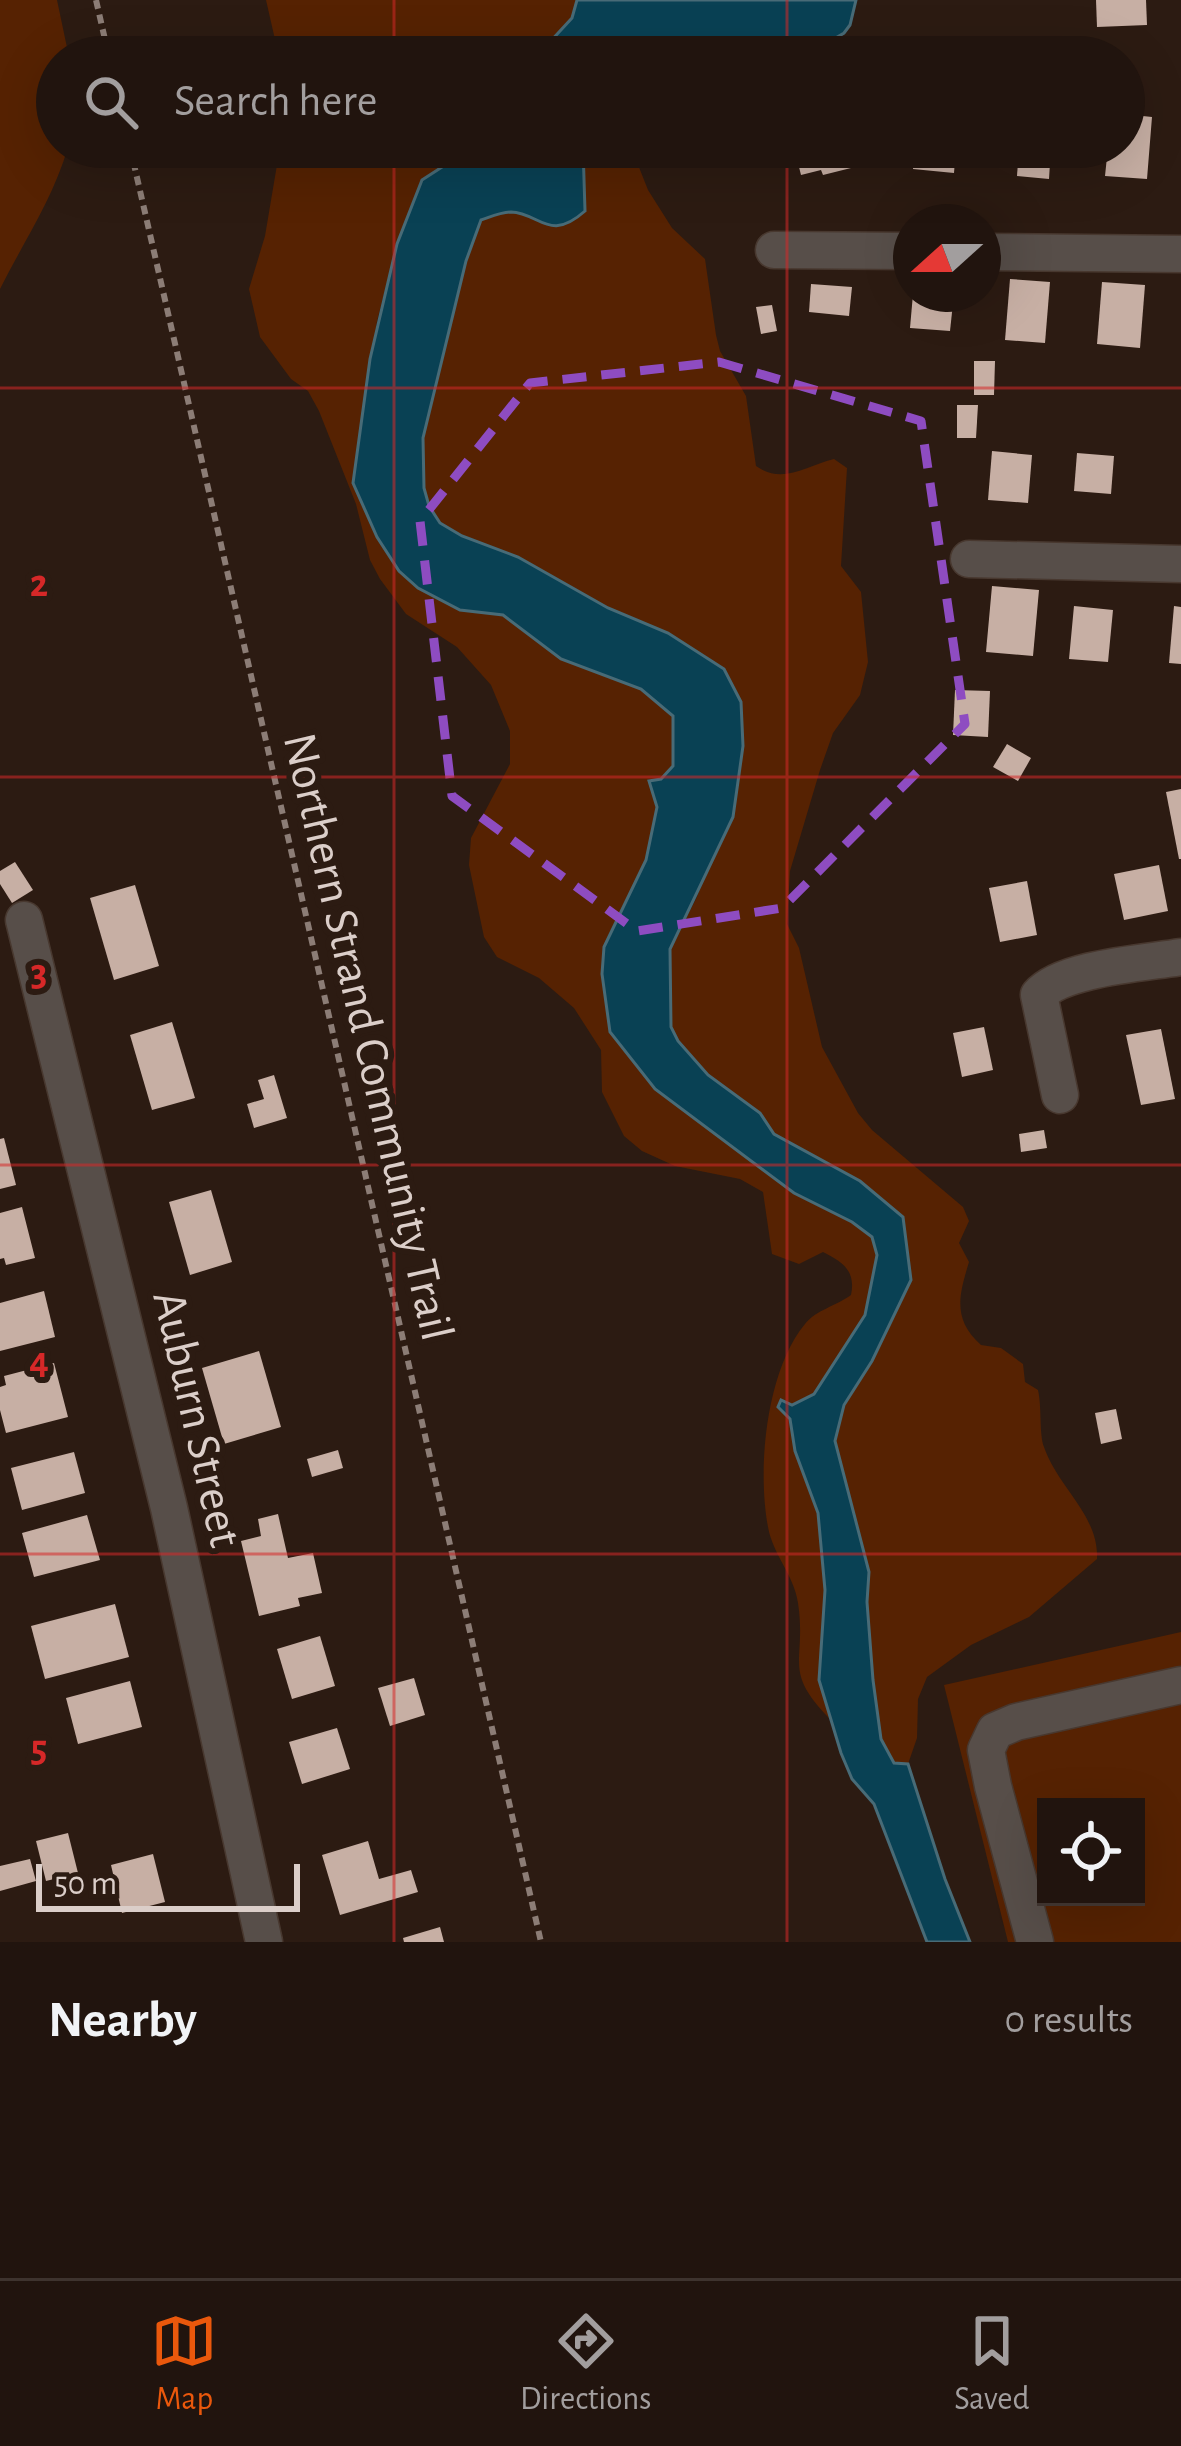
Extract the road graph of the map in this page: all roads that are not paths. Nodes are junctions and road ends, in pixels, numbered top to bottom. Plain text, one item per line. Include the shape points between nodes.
1 (774, 250) dead end
2 (893, 251) edge
3 (1001, 252) edge
4 (1181, 254) edge
5 (969, 559) dead end
6 (1181, 564) edge
7 (24, 920) dead end
8 (1181, 956) edge
9 (1060, 1095) dead end
10 (1181, 1685) edge
11 (264, 1942) edge
12 (1035, 1942) edge

1 - 2 street
3 - 4 street
5 - 6 street
7 - 11 street, Auburn Street via 170,1508
8 - 9 street via 1098,971 1039,995
10 - 12 street via 995,1731 986,1750

